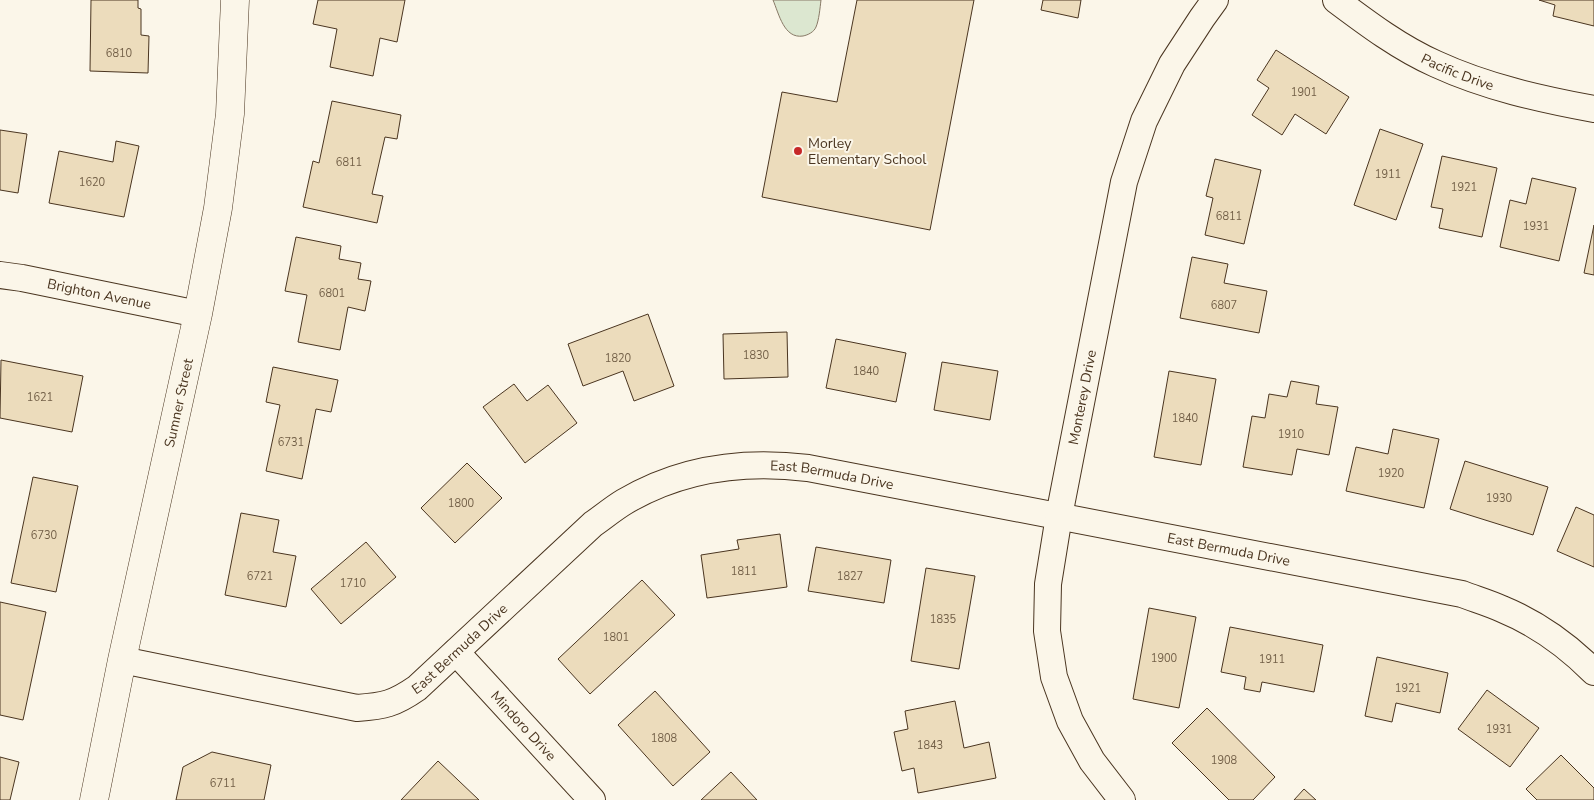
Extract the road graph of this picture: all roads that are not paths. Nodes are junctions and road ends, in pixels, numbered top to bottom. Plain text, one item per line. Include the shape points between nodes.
1 (235, 0) edge
2 (1215, 0) edge
3 (1336, 0) edge
4 (1594, 109) edge
5 (0, 275) edge
6 (198, 314) junction
7 (1059, 516) junction
8 (456, 652) junction
9 (122, 660) junction
10 (1594, 672) edge
11 (94, 800) edge
12 (592, 800) edge
13 (1122, 800) edge

1 - 6 street, Sumner Street via 225,160
2 - 7 street, Monterey Drive via 1172,64 1144,120 1124,182
3 - 4 street, Pacific Drive via 1378,31 1435,64 1497,88
5 - 6 street, Brighton Avenue
6 - 9 street, Sumner Street
7 - 8 street, East Bermuda Drive via 780,464 741,464 704,470 667,481 624,502 593,524
7 - 10 street, East Bermuda Drive via 1462,594 1504,609 1543,630
7 - 13 street, Monterey Drive via 1048,584 1047,630 1054,676 1070,721 1092,762
8 - 9 street, East Bermuda Drive via 402,699 384,706 357,708
8 - 12 street, Mindoro Drive
9 - 11 street, Sumner Street

